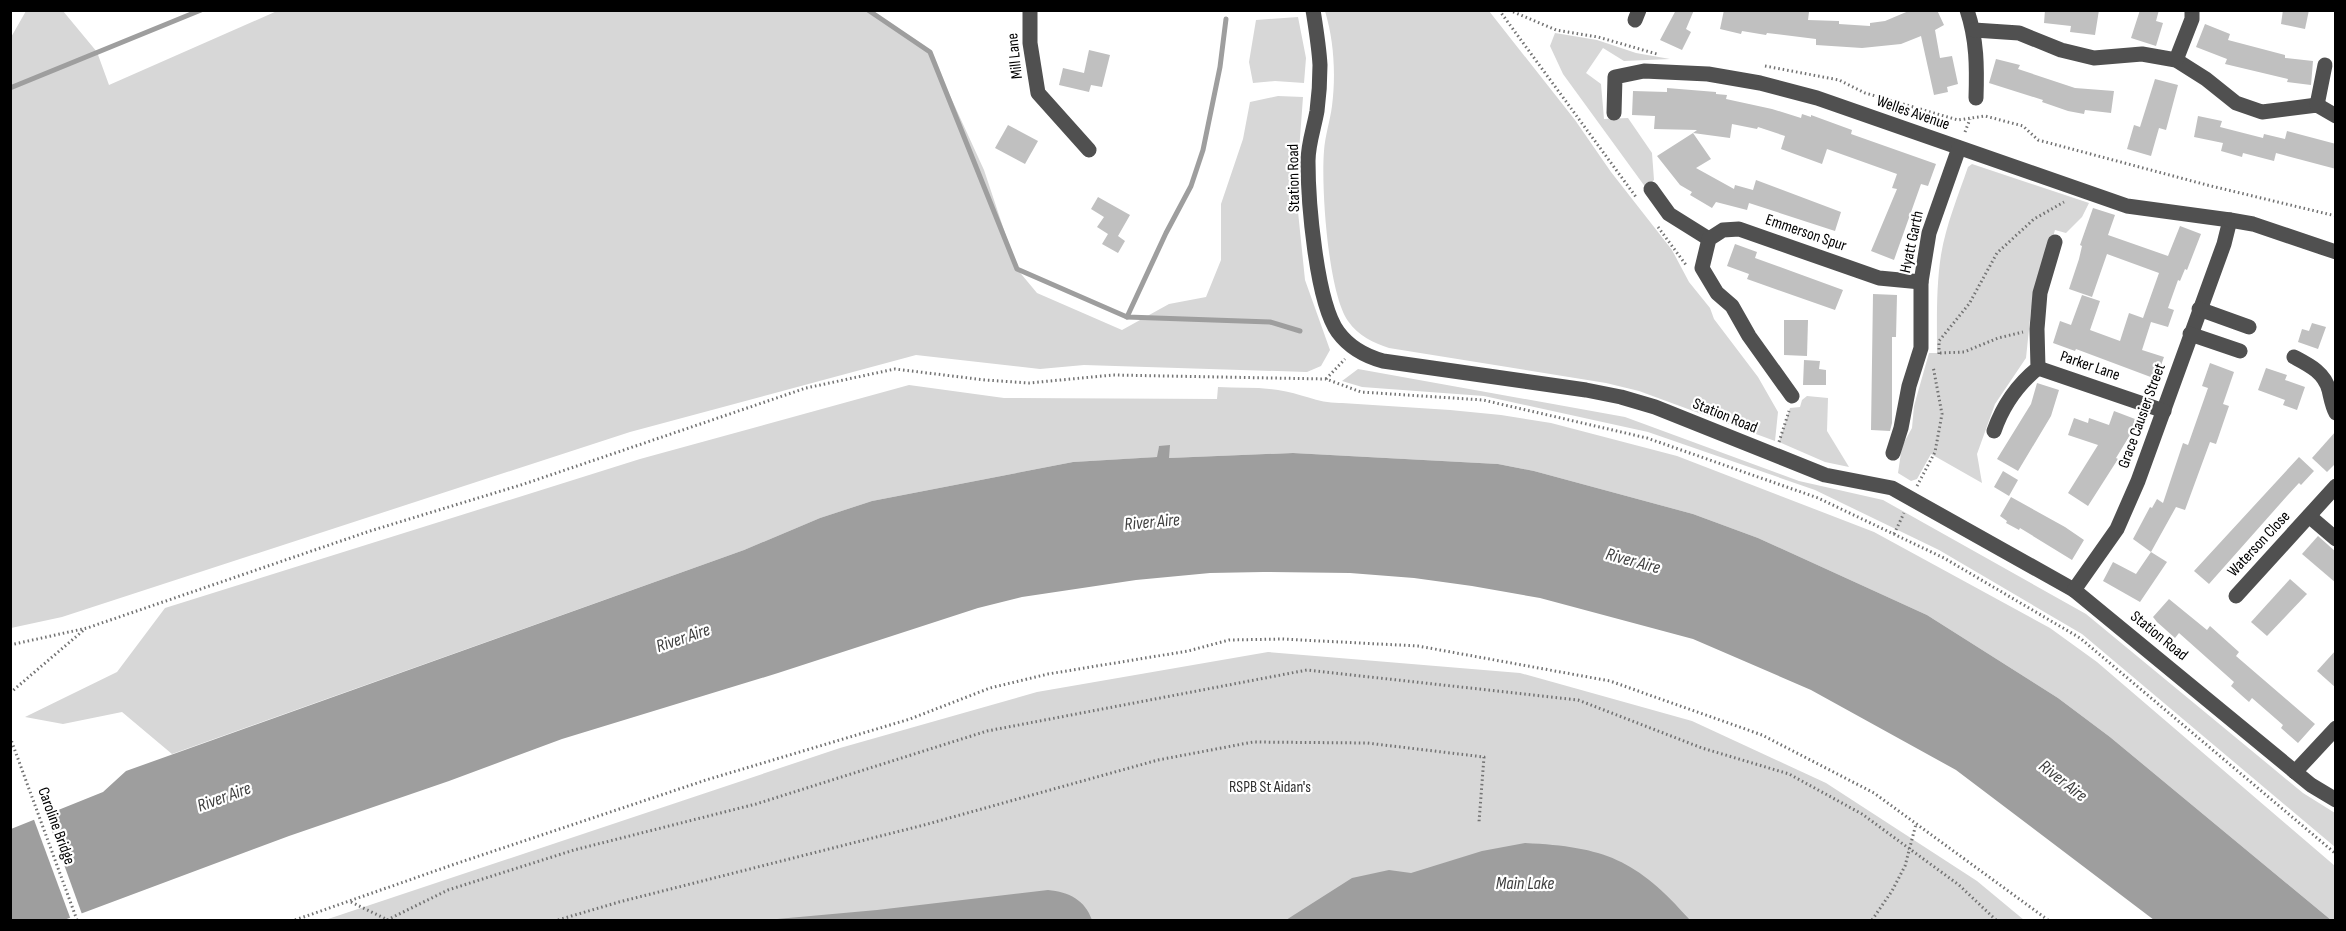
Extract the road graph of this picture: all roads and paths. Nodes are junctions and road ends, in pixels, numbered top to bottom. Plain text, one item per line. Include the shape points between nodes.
1 (1030, 10) edge
2 (1313, 10) edge
3 (1499, 10) edge
4 (1509, 10) edge
5 (1967, 10) edge
6 (2192, 10) edge
7 (1974, 30) junction
8 (1667, 55) dead end
9 (2176, 60) junction
10 (2325, 65) dead end
11 (1763, 66) dead end
12 (1976, 98) dead end
13 (2317, 105) junction
14 (1614, 113) dead end
15 (2336, 116) edge
16 (1959, 148) junction
17 (1089, 150) dead end
18 (1651, 189) dead end
19 (2075, 189) junction
20 (1640, 202) dead end
21 (2336, 216) edge
22 (2230, 220) junction
23 (1654, 222) dead end
24 (1709, 239) junction
25 (2055, 242) dead end
26 (2336, 252) edge
27 (1696, 268) junction
28 (1921, 282) junction
29 (2199, 309) junction
30 (2249, 327) dead end
31 (2037, 329) junction
32 (2190, 334) junction
33 (1354, 348) junction
34 (1926, 350) junction
35 (2241, 351) dead end
36 (1939, 354) junction
37 (2294, 357) dead end
38 (2038, 368) junction
39 (1326, 380) junction
40 (1791, 402) joint
41 (2164, 411) junction
42 (2336, 413) edge
43 (1994, 431) dead end
44 (1893, 453) dead end
45 (1774, 455) junction
46 (2336, 486) edge
47 (1911, 497) junction
48 (2309, 516) junction
49 (1894, 534) junction
50 (2336, 539) edge
51 (2074, 590) junction
52 (2236, 596) dead end
53 (87, 628) junction
54 (10, 645) edge
55 (10, 693) edge
56 (2336, 728) edge
57 (11, 739) edge
58 (2295, 772) junction
59 (2336, 800) edge
60 (1479, 822) dead end
61 (1916, 824) junction
62 (1910, 849) junction
63 (2336, 854) edge
64 (349, 901) junction
65 (388, 920) edge
66 (77, 921) edge
67 (295, 921) edge
68 (558, 921) edge
69 (1872, 921) edge
70 (1996, 921) edge
71 (2048, 921) edge

1 - 17 street, Mill Lane via 1030,43 1038,93
2 - 33 street, Station Road via 1320,66 1308,160 1318,274 1331,322
3 - 20 path
4 - 8 path via 1556,30
5 - 7 street
6 - 9 street
7 - 9 street via 2019,33 2094,58 2142,54
7 - 12 street
9 - 13 street via 2236,103 2262,112
10 - 13 street
11 - 21 path via 1839,80 1865,93 1958,120 1985,116 2023,126 2038,140
13 - 15 street
14 - 16 street, Welles Avenue via 1615,77 1644,71 1708,74 1817,98
16 - 19 street, Welles Avenue
16 - 28 street, Hyatt Garth via 1929,233
18 - 24 street via 1669,214
19 - 22 street, Welles Avenue via 2127,206
19 - 36 path via 2064,202 2034,219 1997,253 1969,304 1939,341
22 - 26 street, Welles Avenue
22 - 29 street, Grace Causier Street
23 - 27 path
24 - 27 street
24 - 28 street, Emmerson Spur via 1723,230 1739,229 1880,278
25 - 31 street, Parker Lane via 2040,293
27 - 40 street via 1732,306
28 - 34 street, Hyatt Garth
29 - 30 street
29 - 32 street, Grace Causier Street
31 - 36 path via 1998,338 1964,352
31 - 38 street, Parker Lane
32 - 35 street
32 - 41 street, Grace Causier Street
33 - 39 path
33 - 45 street, Station Road via 1383,361 1621,397
34 - 36 path
34 - 44 street, Hyatt Garth via 1909,386
34 - 47 path via 1942,414 1935,452
37 - 42 street via 2321,374
38 - 41 street, Parker Lane
38 - 43 street, Parker Lane via 2011,394
39 - 49 path via 1361,392 1483,400 1647,438 1818,498
39 - 53 path via 1113,375 1029,382 895,369 806,388
40 - 45 path
41 - 51 street, Grace Causier Street via 2117,529
45 - 47 street, Station Road via 1825,475 1892,488
46 - 48 street, Waterson Close
47 - 49 path
47 - 51 street, Station Road
48 - 50 street, Waterson Close
48 - 52 street, Waterson Close
49 - 63 path via 1944,558 2080,638
51 - 58 street, Station Road
53 - 54 path
53 - 55 path
56 - 58 street
57 - 66 path, Caroline Bridge
58 - 59 street, Station Road
60 - 68 path via 1484,757 1367,743 1253,742 1158,760
61 - 62 path
61 - 64 path via 1874,793 1762,735 1610,681 1418,646 1229,640 990,688 910,718 706,780
61 - 71 path
62 - 65 path via 1862,814 1789,774 1702,748 1578,700 1307,670 987,731 756,804 564,853 448,890
62 - 69 path via 1892,891
62 - 70 path via 1959,885
64 - 65 path
64 - 67 path

